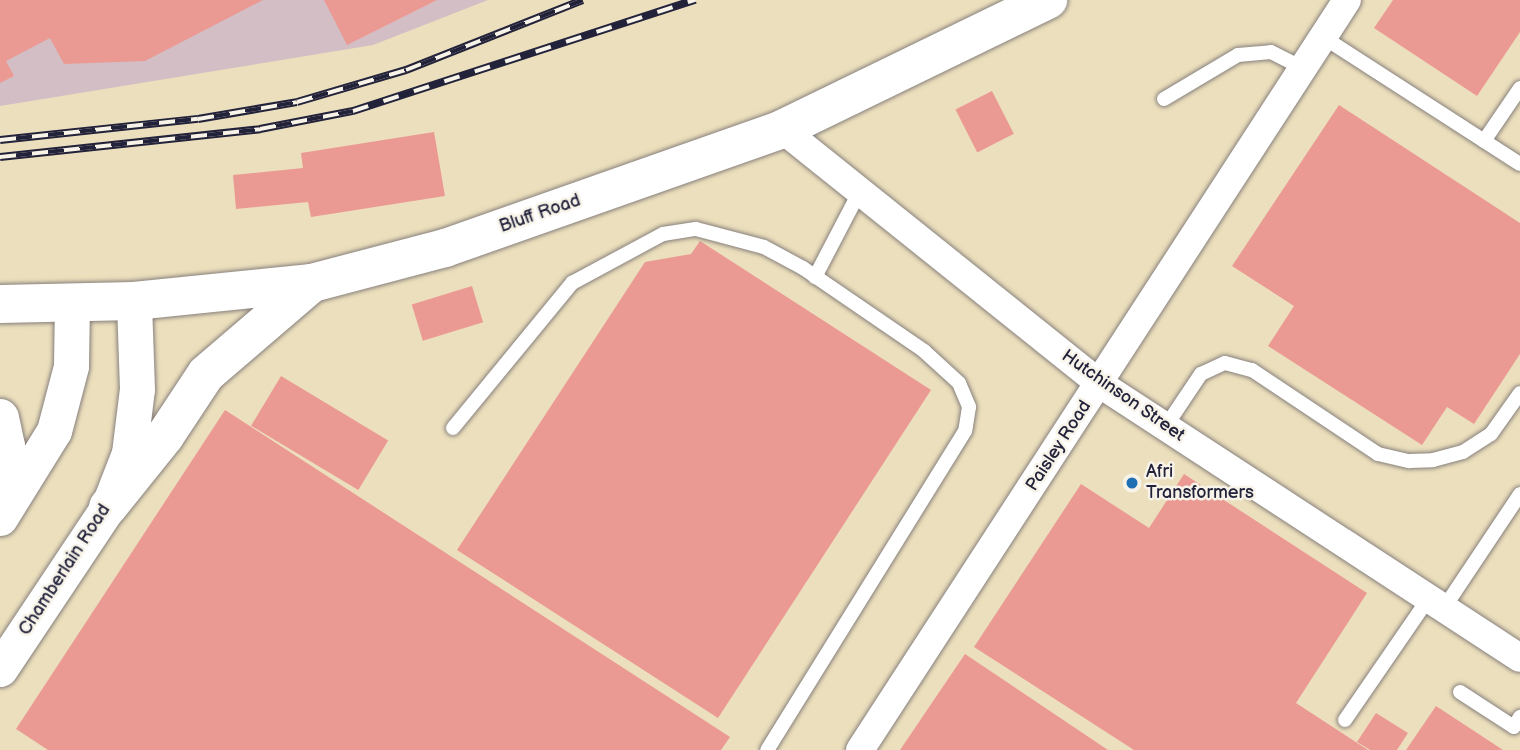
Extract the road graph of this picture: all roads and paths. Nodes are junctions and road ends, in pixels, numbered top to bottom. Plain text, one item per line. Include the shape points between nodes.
1 (1048, 0) edge
2 (1347, 0) edge
3 (1323, 37) junction
4 (1303, 68) junction
5 (1520, 88) edge
6 (1164, 99) dead end
7 (782, 128) junction
8 (1484, 141) junction
9 (1520, 164) edge
10 (860, 191) junction
11 (815, 277) junction
12 (312, 283) junction
13 (134, 301) junction
14 (72, 302) junction
15 (0, 304) edge
16 (1100, 384) junction
17 (1520, 393) edge
18 (0, 418) edge
19 (1166, 426) junction
20 (453, 428) dead end
21 (0, 485) edge
22 (1520, 494) edge
23 (108, 507) junction
24 (0, 518) edge
25 (1437, 603) junction
26 (1520, 658) edge
27 (0, 669) edge
28 (1460, 692) dead end
29 (1345, 720) dead end
30 (1518, 725) edge
31 (767, 750) edge
32 (860, 750) edge

1 - 7 main road, Bluff Road
2 - 3 street, Paisley Road
3 - 4 street, Paisley Road
3 - 8 lane
4 - 6 lane via 1271,52 1238,55
4 - 16 street, Paisley Road
5 - 8 lane
7 - 10 street, Hutchinson Street
7 - 12 main road, Bluff Road via 445,248
8 - 9 lane
10 - 11 lane
10 - 16 street, Hutchinson Street
11 - 20 lane via 764,247 731,235 696,229 663,234 572,284
11 - 31 lane via 924,351 959,383 969,407 965,431
12 - 13 main road, Bluff Road
12 - 23 main road via 206,374 165,436
13 - 14 main road, Bluff Road
13 - 23 street, Chamberlain Road via 136,402 129,453
14 - 15 main road, Bluff Road
14 - 24 street via 71,366 54,431
16 - 19 street, Hutchinson Street
16 - 32 street, Paisley Road
17 - 19 lane via 1491,434 1463,452 1433,460 1409,461 1378,454 1252,370 1225,363 1201,374
18 - 21 main road via 6,446
19 - 25 street, Hutchinson Street
22 - 25 lane
23 - 27 street, Chamberlain Road
25 - 26 street, Hutchinson Street
25 - 29 lane
28 - 30 lane

